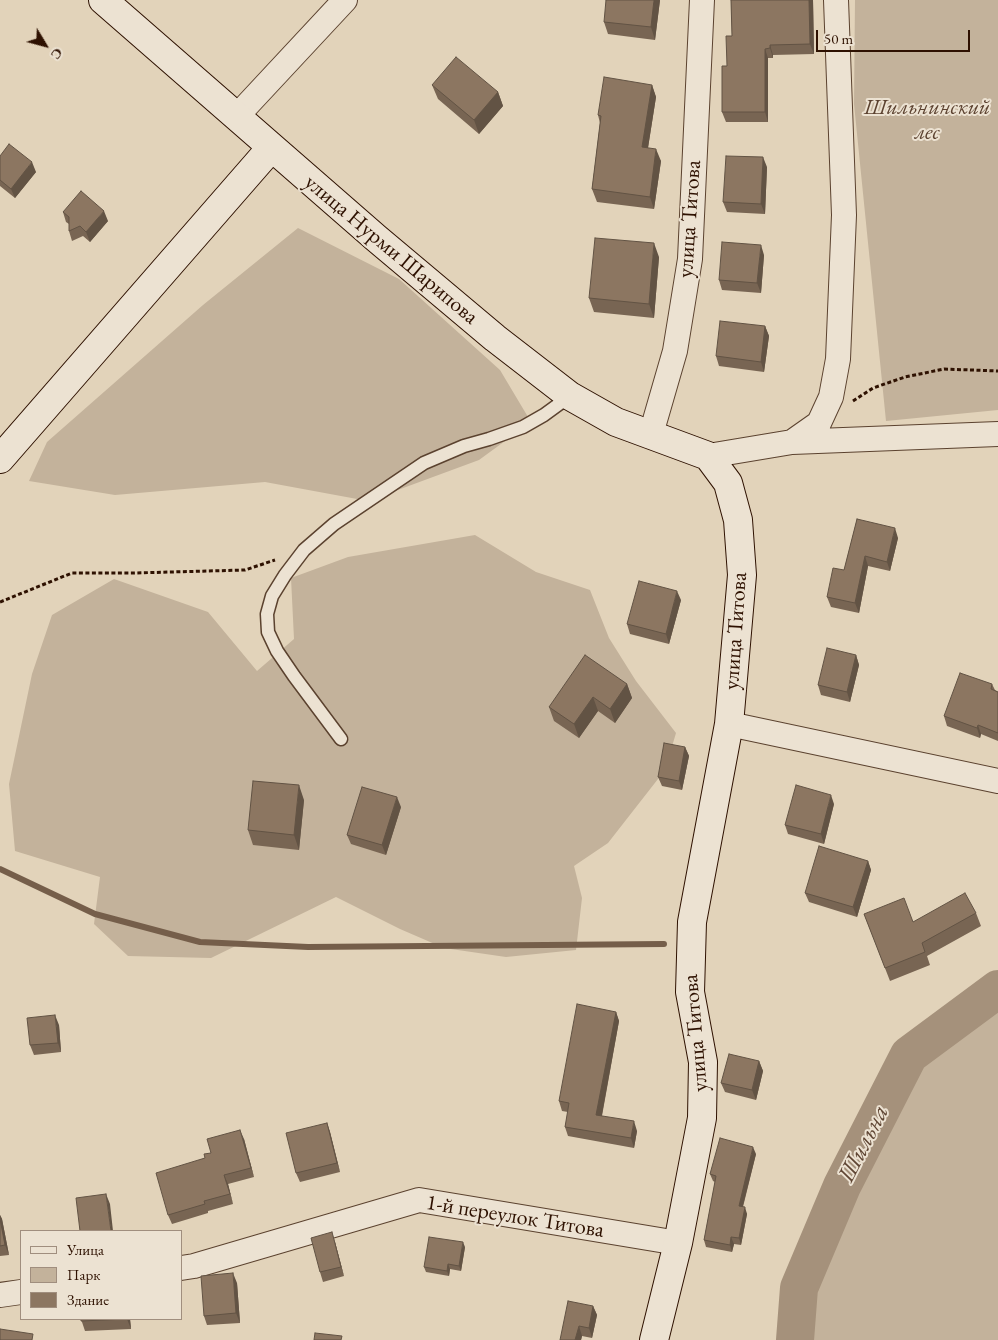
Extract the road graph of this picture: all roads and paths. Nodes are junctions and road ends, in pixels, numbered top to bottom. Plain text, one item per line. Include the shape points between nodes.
1 (103, 0) edge
2 (345, 0) edge
3 (702, 0) edge
4 (836, 0) edge
5 (236, 117) junction
6 (271, 148) junction
7 (998, 371) edge
8 (570, 396) junction
9 (819, 423) junction
10 (650, 434) junction
11 (998, 434) edge
12 (792, 442) junction
13 (708, 456) junction
14 (0, 460) edge
15 (304, 550) junction
16 (0, 602) edge
17 (728, 724) junction
18 (342, 739) dead end
19 (998, 780) edge
20 (678, 1243) junction
21 (182, 1268) edge
22 (20, 1292) edge
23 (0, 1295) edge
24 (654, 1340) edge

1 - 5 street, улица Нурми Шарипова
2 - 5 street
3 - 10 street, улица Титова via 690,259 675,350
4 - 9 street via 844,215 838,359 831,397
5 - 6 street, улица Нурми Шарипова
6 - 8 street, улица Нурми Шарипова via 495,338
6 - 14 street
7 - 9 path via 944,369 905,377 873,388
8 - 10 street, улица Нурми Шарипова via 616,422
8 - 15 lane via 523,427 424,463 334,524
9 - 12 street
10 - 13 street, улица Нурми Шарипова
11 - 12 street
12 - 13 street
13 - 17 street, улица Титова via 728,483 738,520 742,575
15 - 16 path via 245,570 72,572
15 - 18 lane via 272,596 267,614 268,632 294,676
17 - 19 street
17 - 20 street, улица Титова via 692,922 690,992 703,1062 702,1118
20 - 21 street, 1-й переулок Титова via 419,1200
20 - 24 street, улица Титова
22 - 23 street

